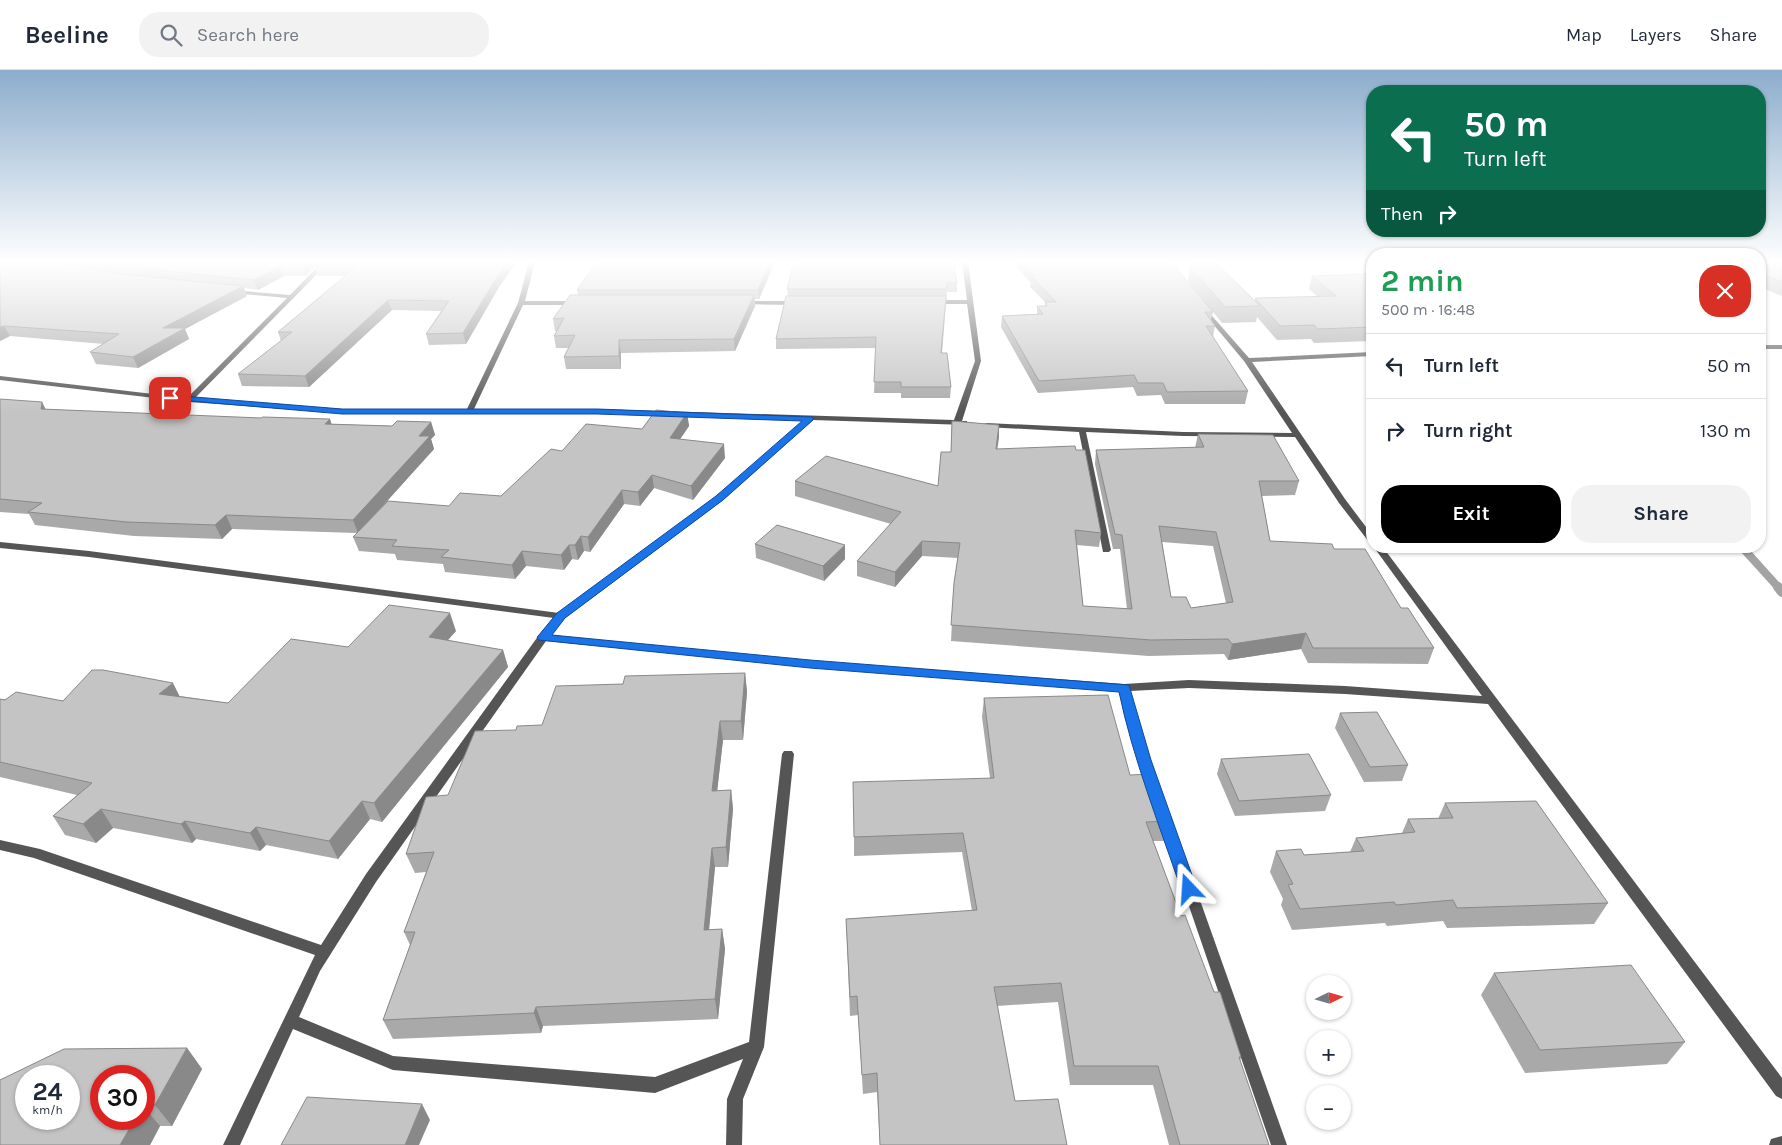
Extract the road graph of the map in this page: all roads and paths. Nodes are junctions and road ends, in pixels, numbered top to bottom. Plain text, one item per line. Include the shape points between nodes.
1 (277, 312) edge
2 (517, 312) edge
3 (972, 312) edge
4 (1206, 312) edge
5 (1782, 347) edge
6 (1766, 348) edge
7 (1366, 354) edge
8 (1247, 360) junction
9 (0, 378) edge
10 (189, 400) junction
11 (470, 410) junction
12 (810, 418) junction
13 (957, 423) junction
14 (1082, 429) junction
15 (1298, 435) junction
16 (1366, 532) edge
17 (0, 544) edge
18 (1106, 550) dead end
19 (1382, 553) edge
20 (561, 616) junction
21 (543, 637) junction
22 (1124, 688) junction
23 (1491, 700) junction
24 (788, 754) dead end
25 (0, 844) edge
26 (325, 952) junction
27 (291, 1021) junction
28 (756, 1047) junction
29 (1782, 1090) edge
30 (1782, 1144) edge
31 (231, 1145) edge
32 (734, 1145) edge
33 (1279, 1145) edge
34 (1776, 1145) edge

1 - 10 street
2 - 11 street
3 - 13 street via 978,361
4 - 8 street
5 - 6 street
7 - 8 street
8 - 15 street
9 - 10 street
10 - 11 street via 342,411
11 - 12 street
12 - 13 street
12 - 20 street via 720,498
13 - 14 street
14 - 15 street
14 - 18 street
15 - 16 street
17 - 20 street
19 - 23 street
20 - 21 street
21 - 22 street via 810,664
21 - 26 street via 371,878
22 - 23 street via 1189,684
22 - 33 street via 1144,760
23 - 29 street
24 - 28 street
25 - 26 street
26 - 27 street
27 - 28 street via 393,1063 654,1085
27 - 31 street
28 - 32 street via 736,1099
30 - 34 street

